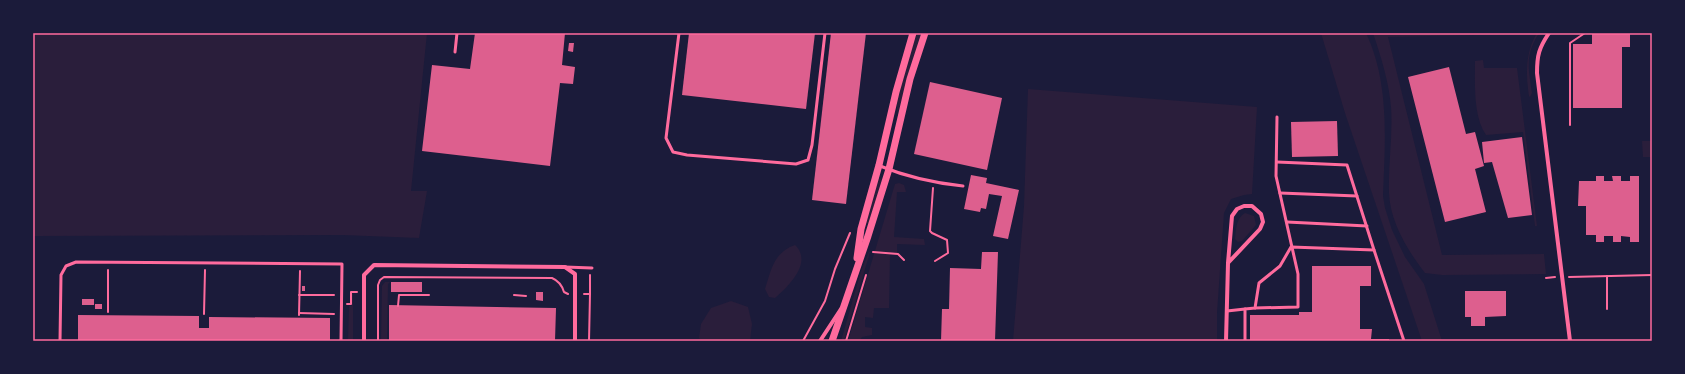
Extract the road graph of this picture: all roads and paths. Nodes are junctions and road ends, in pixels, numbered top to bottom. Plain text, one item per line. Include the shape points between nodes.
1 (457, 33) edge
2 (679, 33) edge
3 (825, 33) edge
4 (913, 33) edge
5 (925, 33) edge
6 (1549, 33) edge
7 (1585, 33) edge
8 (455, 52) dead end
9 (1277, 117) dead end
10 (1570, 125) dead end
11 (1277, 162) junction
12 (879, 165) junction
13 (889, 169) junction
14 (933, 183) junction
15 (963, 186) dead end
16 (1280, 193) junction
17 (1357, 196) junction
18 (1286, 222) junction
19 (1367, 226) junction
20 (852, 229) dead end
21 (1291, 247) junction
22 (1374, 250) junction
23 (873, 252) dead end
24 (904, 260) dead end
25 (935, 261) dead end
26 (108, 262) junction
27 (205, 263) junction
28 (300, 264) junction
29 (1228, 264) junction
30 (565, 267) junction
31 (591, 268) joint
32 (855, 272) junction
33 (1652, 275) edge
34 (1607, 276) junction
35 (1576, 277) dead end
36 (364, 293) junction
37 (568, 294) dead end
38 (584, 294) dead end
39 (590, 294) junction
40 (299, 295) junction
41 (341, 295) junction
42 (429, 295) dead end
43 (514, 295) dead end
44 (526, 296) dead end
45 (845, 302) junction
46 (341, 304) junction
47 (398, 306) dead end
48 (1255, 308) junction
49 (1607, 309) dead end
50 (1245, 310) junction
51 (1227, 311) junction
52 (108, 312) dead end
53 (204, 314) dead end
54 (341, 314) junction
55 (60, 341) edge
56 (341, 341) edge
57 (364, 341) edge
58 (378, 341) edge
59 (575, 341) edge
60 (589, 341) edge
61 (803, 341) edge
62 (820, 341) edge
63 (832, 341) edge
64 (1226, 341) edge
65 (1245, 341) edge
66 (1404, 341) edge
67 (1570, 341) edge

1 - 8 lane
2 - 3 lane via 666,138 673,152 796,164 808,160 812,146
4 - 12 street
5 - 13 street via 910,79
6 - 67 street via 1541,45 1537,58 1537,73
7 - 10 path via 1570,43
9 - 11 lane
11 - 16 lane via 1276,176
11 - 17 lane via 1347,165
12 - 13 lane
12 - 32 street via 861,229
13 - 14 lane
13 - 32 street
14 - 15 lane
14 - 25 path via 930,231 948,242 948,253
16 - 17 lane
16 - 18 lane
17 - 19 lane
18 - 19 lane
18 - 21 lane
19 - 22 lane
20 - 61 path via 825,301
21 - 22 lane
21 - 48 lane via 1280,266 1259,283
21 - 48 lane via 1298,274 1298,307
22 - 66 lane
23 - 24 path via 898,254
26 - 27 lane
26 - 52 path
26 - 55 lane via 76,262 66,266 61,275
27 - 28 lane
27 - 53 path
28 - 40 path
28 - 41 lane via 342,264
29 - 29 street via 1232,216 1240,207 1252,206 1261,214 1262,226
29 - 51 street
30 - 31 lane
30 - 36 street via 374,265 364,276
30 - 59 street via 574,274
31 - 39 path
32 - 45 street
33 - 34 path
34 - 35 path
34 - 49 path
36 - 46 path via 351,292 351,304
36 - 57 street
37 - 58 path via 564,292 561,284 552,278 384,278 378,285
38 - 39 path
39 - 60 path
40 - 41 path
40 - 54 path via 299,314
41 - 46 lane
42 - 47 path via 399,295
43 - 44 path
45 - 62 street
45 - 63 street
46 - 54 lane
48 - 50 lane
50 - 51 lane
50 - 65 lane
51 - 64 street
54 - 56 lane

